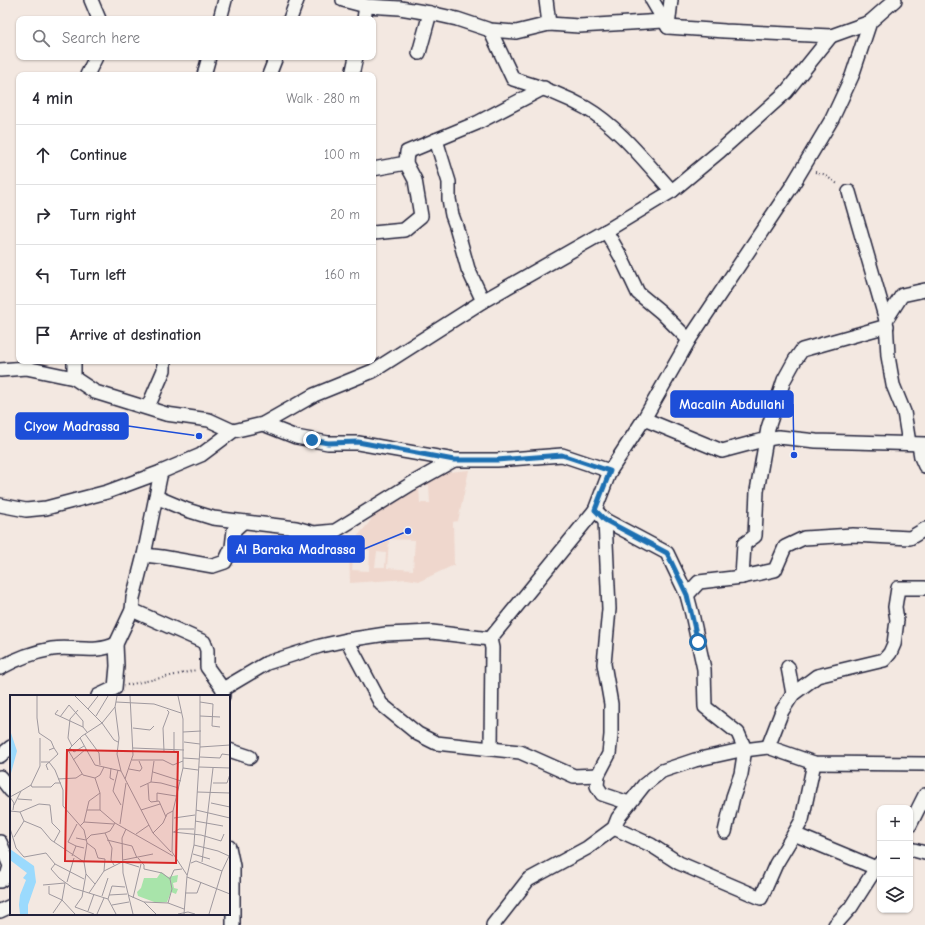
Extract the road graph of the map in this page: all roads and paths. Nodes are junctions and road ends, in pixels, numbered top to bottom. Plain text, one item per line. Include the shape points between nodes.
1 (91, 0) edge
2 (225, 0) edge
3 (297, 0) edge
4 (343, 0) edge
5 (546, 0) edge
6 (652, 0) edge
7 (671, 0) edge
8 (894, 0) edge
9 (366, 6) junction
10 (430, 13) junction
11 (98, 16) edge
12 (221, 16) edge
13 (291, 16) edge
14 (364, 16) edge
15 (870, 22) junction
16 (549, 24) junction
17 (666, 24) junction
18 (490, 30) junction
19 (831, 36) junction
20 (419, 54) dead end
21 (94, 60) edge
22 (208, 60) edge
23 (275, 60) edge
24 (355, 60) edge
25 (88, 72) edge
26 (205, 72) edge
27 (270, 72) edge
28 (353, 72) edge
29 (544, 88) junction
30 (436, 140) junction
31 (406, 163) junction
32 (376, 168) edge
33 (823, 174) dead end
34 (672, 191) junction
35 (849, 192) joint
36 (606, 231) junction
37 (376, 233) edge
38 (925, 290) edge
39 (483, 301) junction
40 (886, 323) junction
41 (689, 340) junction
42 (74, 364) edge
43 (164, 364) edge
44 (0, 370) edge
45 (74, 378) junction
46 (148, 407) junction
47 (644, 419) junction
48 (264, 424) junction
49 (233, 431) junction
50 (767, 439) junction
51 (921, 442) edge
52 (454, 460) junction
53 (925, 466) edge
54 (610, 471) junction
55 (161, 472) junction
56 (156, 497) junction
57 (0, 505) edge
58 (595, 510) junction
59 (605, 520) junction
60 (243, 522) junction
61 (925, 529) edge
62 (144, 555) junction
63 (742, 576) junction
64 (925, 588) edge
65 (687, 595) junction
66 (132, 610) junction
67 (490, 639) junction
68 (347, 640) junction
69 (116, 644) junction
70 (207, 666) junction
71 (788, 667) dead end
72 (0, 668) edge
73 (115, 688) junction
74 (223, 692) edge
75 (793, 694) junction
76 (100, 695) edge
77 (768, 747) junction
78 (10, 748) edge
79 (491, 748) junction
80 (745, 749) junction
81 (230, 750) edge
82 (0, 756) edge
83 (250, 757) dead end
84 (814, 763) junction
85 (925, 764) edge
86 (598, 775) junction
87 (0, 777) edge
88 (10, 789) edge
89 (925, 795) edge
90 (629, 803) junction
91 (913, 820) edge
92 (614, 828) junction
93 (725, 832) dead end
94 (794, 834) junction
95 (0, 842) edge
96 (913, 850) edge
97 (230, 852) edge
98 (925, 852) edge
99 (877, 866) edge
100 (877, 868) edge
101 (0, 881) edge
102 (10, 906) edge
103 (0, 911) edge
104 (233, 925) edge
105 (493, 925) edge
106 (835, 925) edge

1 - 11 street
2 - 12 street
3 - 13 street
4 - 9 street
5 - 16 street
6 - 17 street
7 - 17 street
8 - 15 street
9 - 10 street
9 - 14 street
10 - 18 street
10 - 20 street
15 - 19 street
15 - 41 street via 852,76 832,119 792,186
16 - 17 street
16 - 18 street via 516,32
17 - 19 street via 725,31
18 - 29 street via 513,79
19 - 34 street via 786,92
21 - 25 street
22 - 26 street
23 - 27 street
24 - 28 street
29 - 30 street via 478,122
29 - 34 street via 587,109 611,127
30 - 31 street via 407,152
30 - 39 street via 449,182 452,215 468,269
31 - 32 street
31 - 37 street via 415,180 421,216 404,230
33 - 35 path
34 - 36 street
35 - 40 street
36 - 39 street
36 - 41 street via 638,293
38 - 40 street via 902,295
39 - 48 street via 373,371 314,395
40 - 50 street via 802,350 784,380 768,428
40 - 51 street via 893,385 904,412
41 - 47 street
42 - 45 street
43 - 46 street via 164,370
44 - 45 street via 26,368
45 - 46 street via 95,392
46 - 49 street via 166,414 209,420
47 - 50 street via 722,451
47 - 54 street
48 - 49 street
48 - 52 street via 296,437 328,443 358,442
49 - 55 street via 201,455
50 - 51 street via 778,437 816,441
50 - 63 street via 757,491 755,536 744,544
51 - 53 street via 921,457
52 - 54 street via 562,455
52 - 60 street via 335,531 314,533 296,528
54 - 58 street
55 - 56 street
55 - 57 street via 107,492 46,508 26,510
56 - 60 street via 213,518
56 - 62 street
58 - 59 street
58 - 67 street
59 - 65 street via 667,553
59 - 86 street via 609,609 604,664 611,704 611,735 609,754
60 - 62 street via 234,530 232,547 225,562 213,566
61 - 63 street via 910,538 853,535 804,538 785,547 775,570
62 - 66 street
63 - 65 street via 699,582
64 - 75 street via 898,588 894,644 884,660 817,676
65 - 80 street via 704,669 705,707 738,733
66 - 69 street
66 - 70 street via 204,642
67 - 68 street via 432,632 386,634
67 - 79 street
68 - 74 street via 267,663
68 - 79 street via 381,704 418,734 436,743
69 - 72 street via 106,649 52,650 15,660
69 - 73 street
70 - 73 path
70 - 74 street
71 - 75 street
73 - 76 street
75 - 77 street via 782,712
77 - 80 street
77 - 84 street
78 - 82 street
79 - 86 street via 520,752 574,776
80 - 90 street via 695,760 662,771 644,785
80 - 93 street
81 - 83 street
84 - 85 street
84 - 94 street via 802,820
86 - 90 street via 597,786 602,794
87 - 88 street
89 - 91 street
90 - 92 street
92 - 94 street via 652,845 679,863 761,898 776,864
92 - 105 street via 587,848 528,880
94 - 99 street
95 - 101 street via 10,866 8,876
96 - 98 street
97 - 104 street via 233,866
100 - 106 street via 851,907
102 - 103 street

